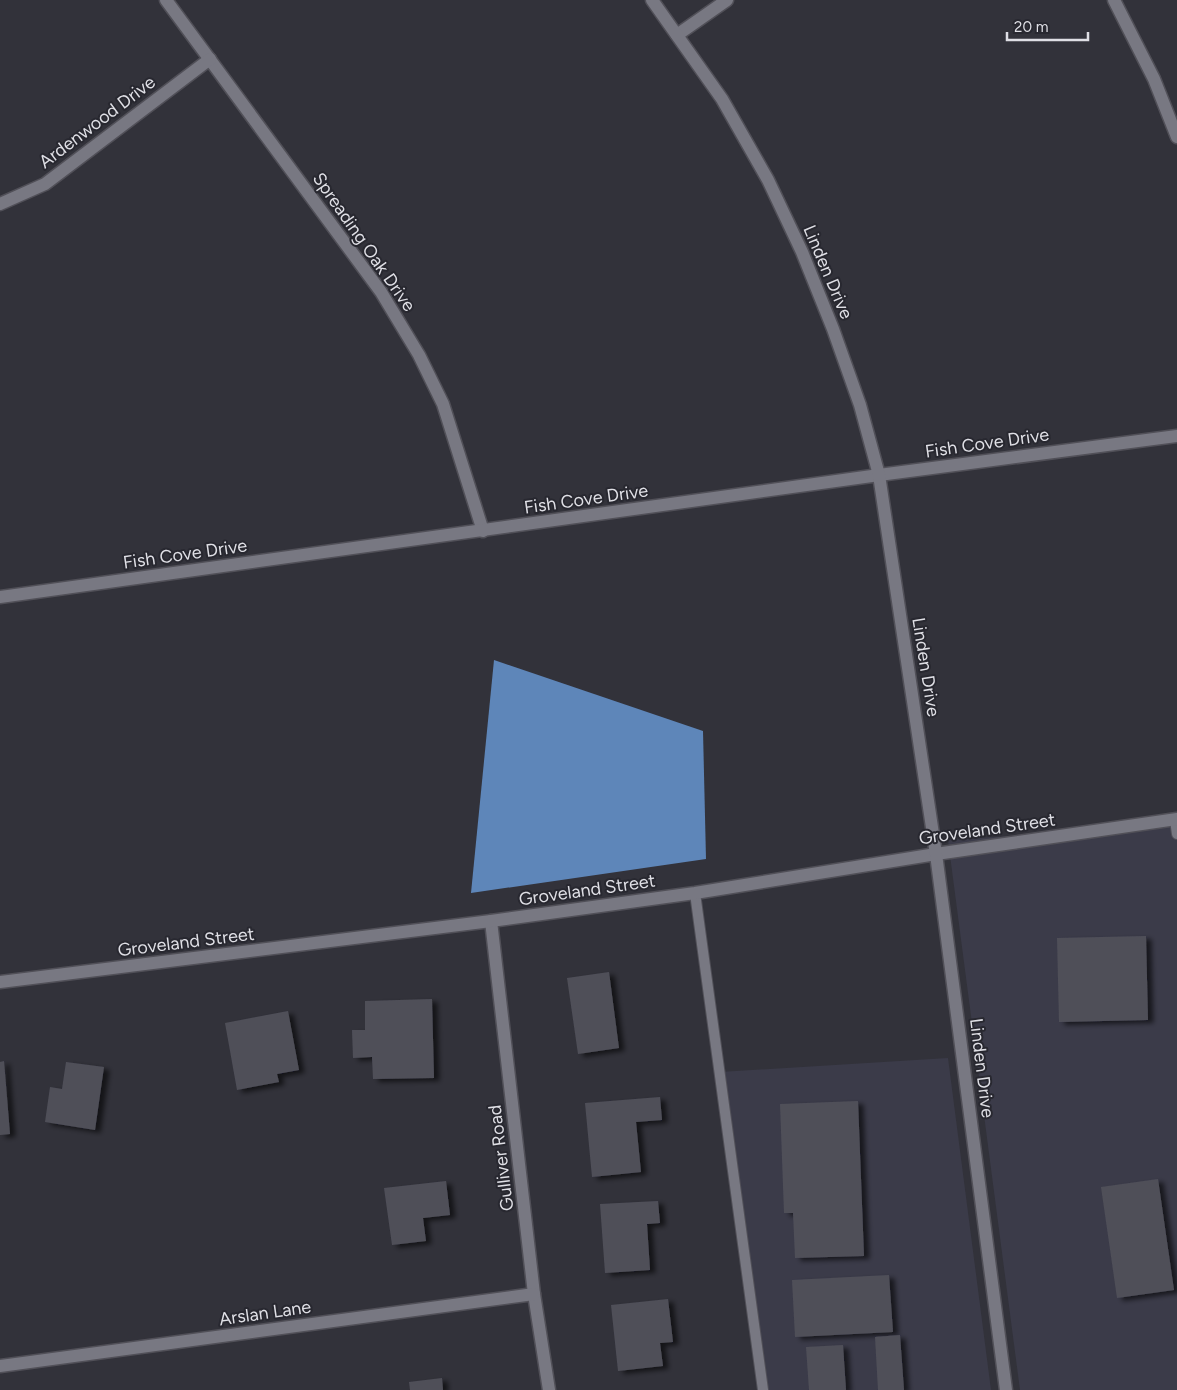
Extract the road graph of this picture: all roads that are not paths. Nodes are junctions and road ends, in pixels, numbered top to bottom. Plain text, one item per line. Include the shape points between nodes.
1 (166, 0) edge
2 (652, 0) edge
3 (727, 0) edge
4 (1114, 0) edge
5 (677, 35) junction
6 (210, 59) junction
7 (1177, 136) edge
8 (0, 204) edge
9 (1177, 436) edge
10 (879, 475) junction
11 (483, 531) junction
12 (0, 597) edge
13 (1176, 819) edge
14 (1177, 834) edge
15 (936, 854) junction
16 (695, 893) junction
17 (490, 921) junction
18 (0, 982) edge
19 (534, 1294) junction
20 (0, 1366) edge
21 (549, 1390) edge
22 (763, 1390) edge
23 (1006, 1390) edge

1 - 6 street, Spreading Oak Drive
2 - 5 street, Linden Drive
3 - 5 street
4 - 7 street via 1154,79
5 - 10 street, Linden Drive via 722,99 768,180 802,252 860,405
6 - 8 street, Ardenwood Drive via 45,184
6 - 11 street, Spreading Oak Drive via 381,292 420,355 443,404
9 - 10 street, Fish Cove Drive
10 - 11 street, Fish Cove Drive
10 - 15 street, Linden Drive
11 - 12 street, Fish Cove Drive
13 - 14 lane
13 - 15 street, Groveland Street
15 - 16 street, Groveland Street
15 - 23 street, Linden Drive
16 - 17 street, Groveland Street
16 - 22 lane
17 - 18 street, Groveland Street
17 - 19 street, Gulliver Road
19 - 20 street, Arslan Lane
19 - 21 street, Gulliver Road

